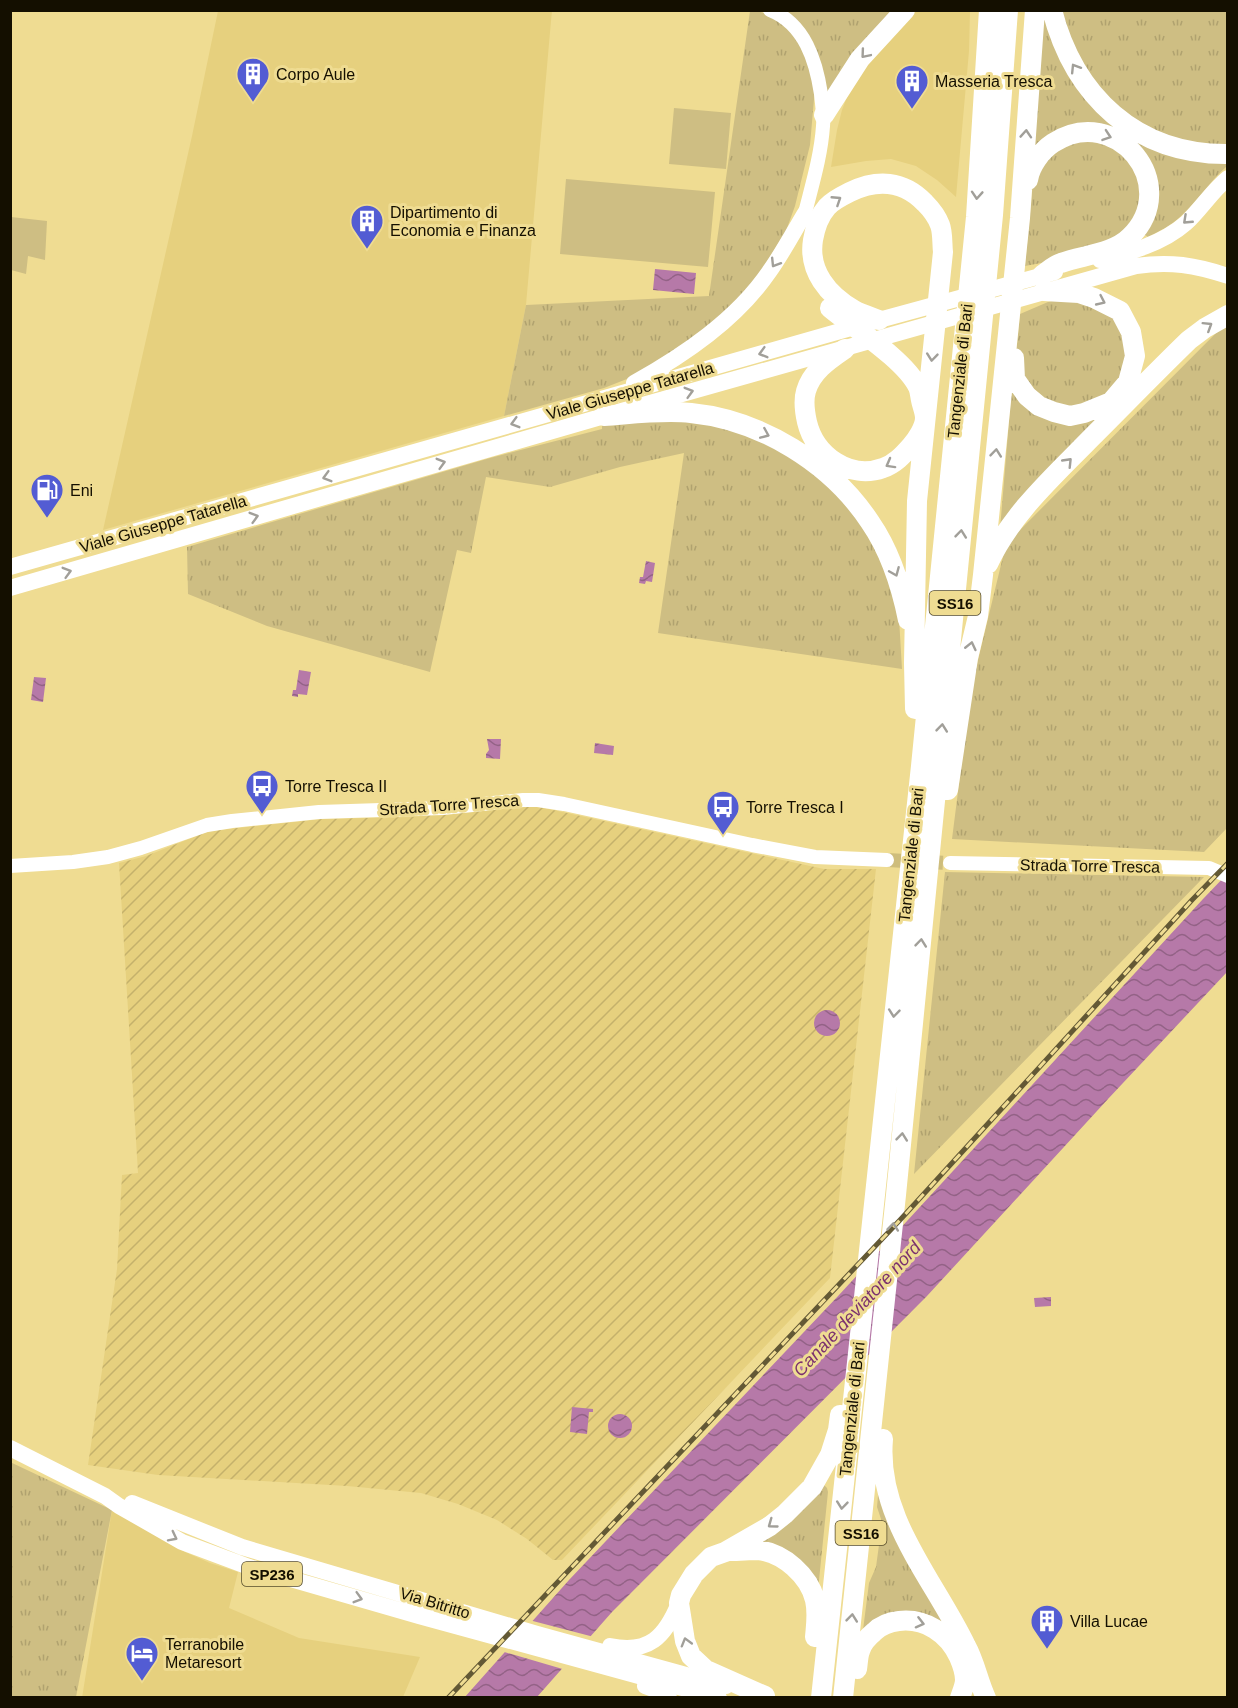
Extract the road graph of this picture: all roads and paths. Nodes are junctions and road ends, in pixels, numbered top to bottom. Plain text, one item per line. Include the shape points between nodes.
1 (770, 10) edge
2 (905, 10) edge
3 (989, 10) edge
4 (1008, 10) edge
5 (1035, 10) edge
6 (1052, 10) edge
7 (824, 116) junction
8 (1227, 154) edge
9 (1227, 178) edge
10 (805, 213) junction
11 (1020, 218) junction
12 (1227, 276) edge
13 (1043, 283) junction
14 (1227, 315) edge
15 (1011, 316) junction
16 (879, 320) junction
17 (845, 349) junction
18 (611, 396) junction
19 (604, 416) junction
20 (926, 420) junction
21 (10, 567) edge
22 (983, 575) junction
23 (10, 588) edge
24 (914, 663) junction
25 (921, 766) junction
26 (932, 826) junction
27 (887, 860) tunnel mouth
28 (950, 863) tunnel mouth
29 (10, 866) edge
30 (1227, 875) edge
31 (878, 1369) junction
32 (849, 1384) junction
33 (10, 1449) edge
34 (725, 1552) junction
35 (679, 1603) junction
36 (453, 1616) junction
37 (673, 1685) edge
38 (821, 1693) edge
39 (767, 1697) edge
40 (719, 1698) edge
41 (843, 1698) edge
42 (850, 1698) edge
43 (960, 1698) edge
44 (986, 1698) edge

1 - 7 street via 793,26 809,46
2 -> 7 highway via 860,59
3 -> 25 highway, Tangenziale di Bari / SS16 via 976,217
26 -> 4 highway, Tangenziale di Bari / SS16 via 993,215
11 -> 5 highway
8 -> 6 highway via 1174,148 1126,125 1095,96 1071,62
7 - 10 street
9 -> 13 main road, Viale Giuseppe Tatarella via 1185,224 1162,240
10 -> 18 main road via 768,273 733,313 666,365
10 - 20 highway via 801,248 803,268 811,287 820,300 906,370 918,387
11 -> 13 highway via 1029,174 1037,159 1061,138 1087,131 1113,137 1134,152 1143,166 1149,200 1137,229 1112,248 1059,263
11 - 15 highway
12 - 13 main road, Viale Giuseppe Tatarella via 1194,266 1154,264
13 -> 15 highway via 1120,310 1131,332 1135,356 1128,382 1111,402 1070,416 1039,406 1027,396 1015,379
13 - 16 main road, Viale Giuseppe Tatarella
13 - 17 main road, Viale Giuseppe Tatarella
22 -> 14 highway via 1008,528 1049,482 1189,340
22 -> 15 highway
16 -> 18 main road, Viale Giuseppe Tatarella
16 -> 20 highway, SS16 via 834,297 821,281 812,246 815,227 827,207 862,186 884,183 916,194 940,225 943,252
19 -> 17 main road, Viale Giuseppe Tatarella
20 -> 17 highway via 917,439 885,468 852,470 833,462 809,432 805,393 821,366
18 -> 21 main road, Viale Giuseppe Tatarella
23 -> 19 main road, Viale Giuseppe Tatarella
19 -> 24 highway via 692,413 726,420 774,438 823,471 870,522 886,552 905,606
20 - 24 highway, SS16 via 917,501
26 -> 22 highway via 949,788
24 - 25 highway, SS16
25 -> 32 highway, Tangenziale di Bari / SS16 via 865,1286 849,1326
31 -> 26 highway, Tangenziale di Bari / SS16
27 - 29 street, Strada Torre Tresca via 815,857 564,804 523,800 232,821 207,825 108,857
28 - 30 street, Strada Torre Tresca via 1209,868
41 -> 31 highway, Tangenziale di Bari / SS16
31 - 44 highway via 885,1410 881,1460 894,1510 920,1565 966,1644
32 -> 34 highway via 830,1455 812,1487 770,1526
32 -> 38 highway, Tangenziale di Bari / SS16
33 - 36 main road, Via Bitritto / SP236 via 105,1496 242,1547
34 - 35 highway via 711,1557 694,1574
34 - 38 highway via 760,1550 776,1555 808,1584 817,1617 813,1659
35 - 36 main road via 661,1635 638,1648 623,1648 482,1610
39 -> 35 highway via 706,1670 690,1656
36 - 37 main road, Via Bitritto / SP236
36 - 37 main road via 474,1637 664,1693
37 - 39 main road, Via Bitritto / SP236
37 - 40 main road, Via Bitritto / SP236
42 -> 43 highway via 866,1639 879,1627 906,1620 934,1628 955,1648 966,1681

